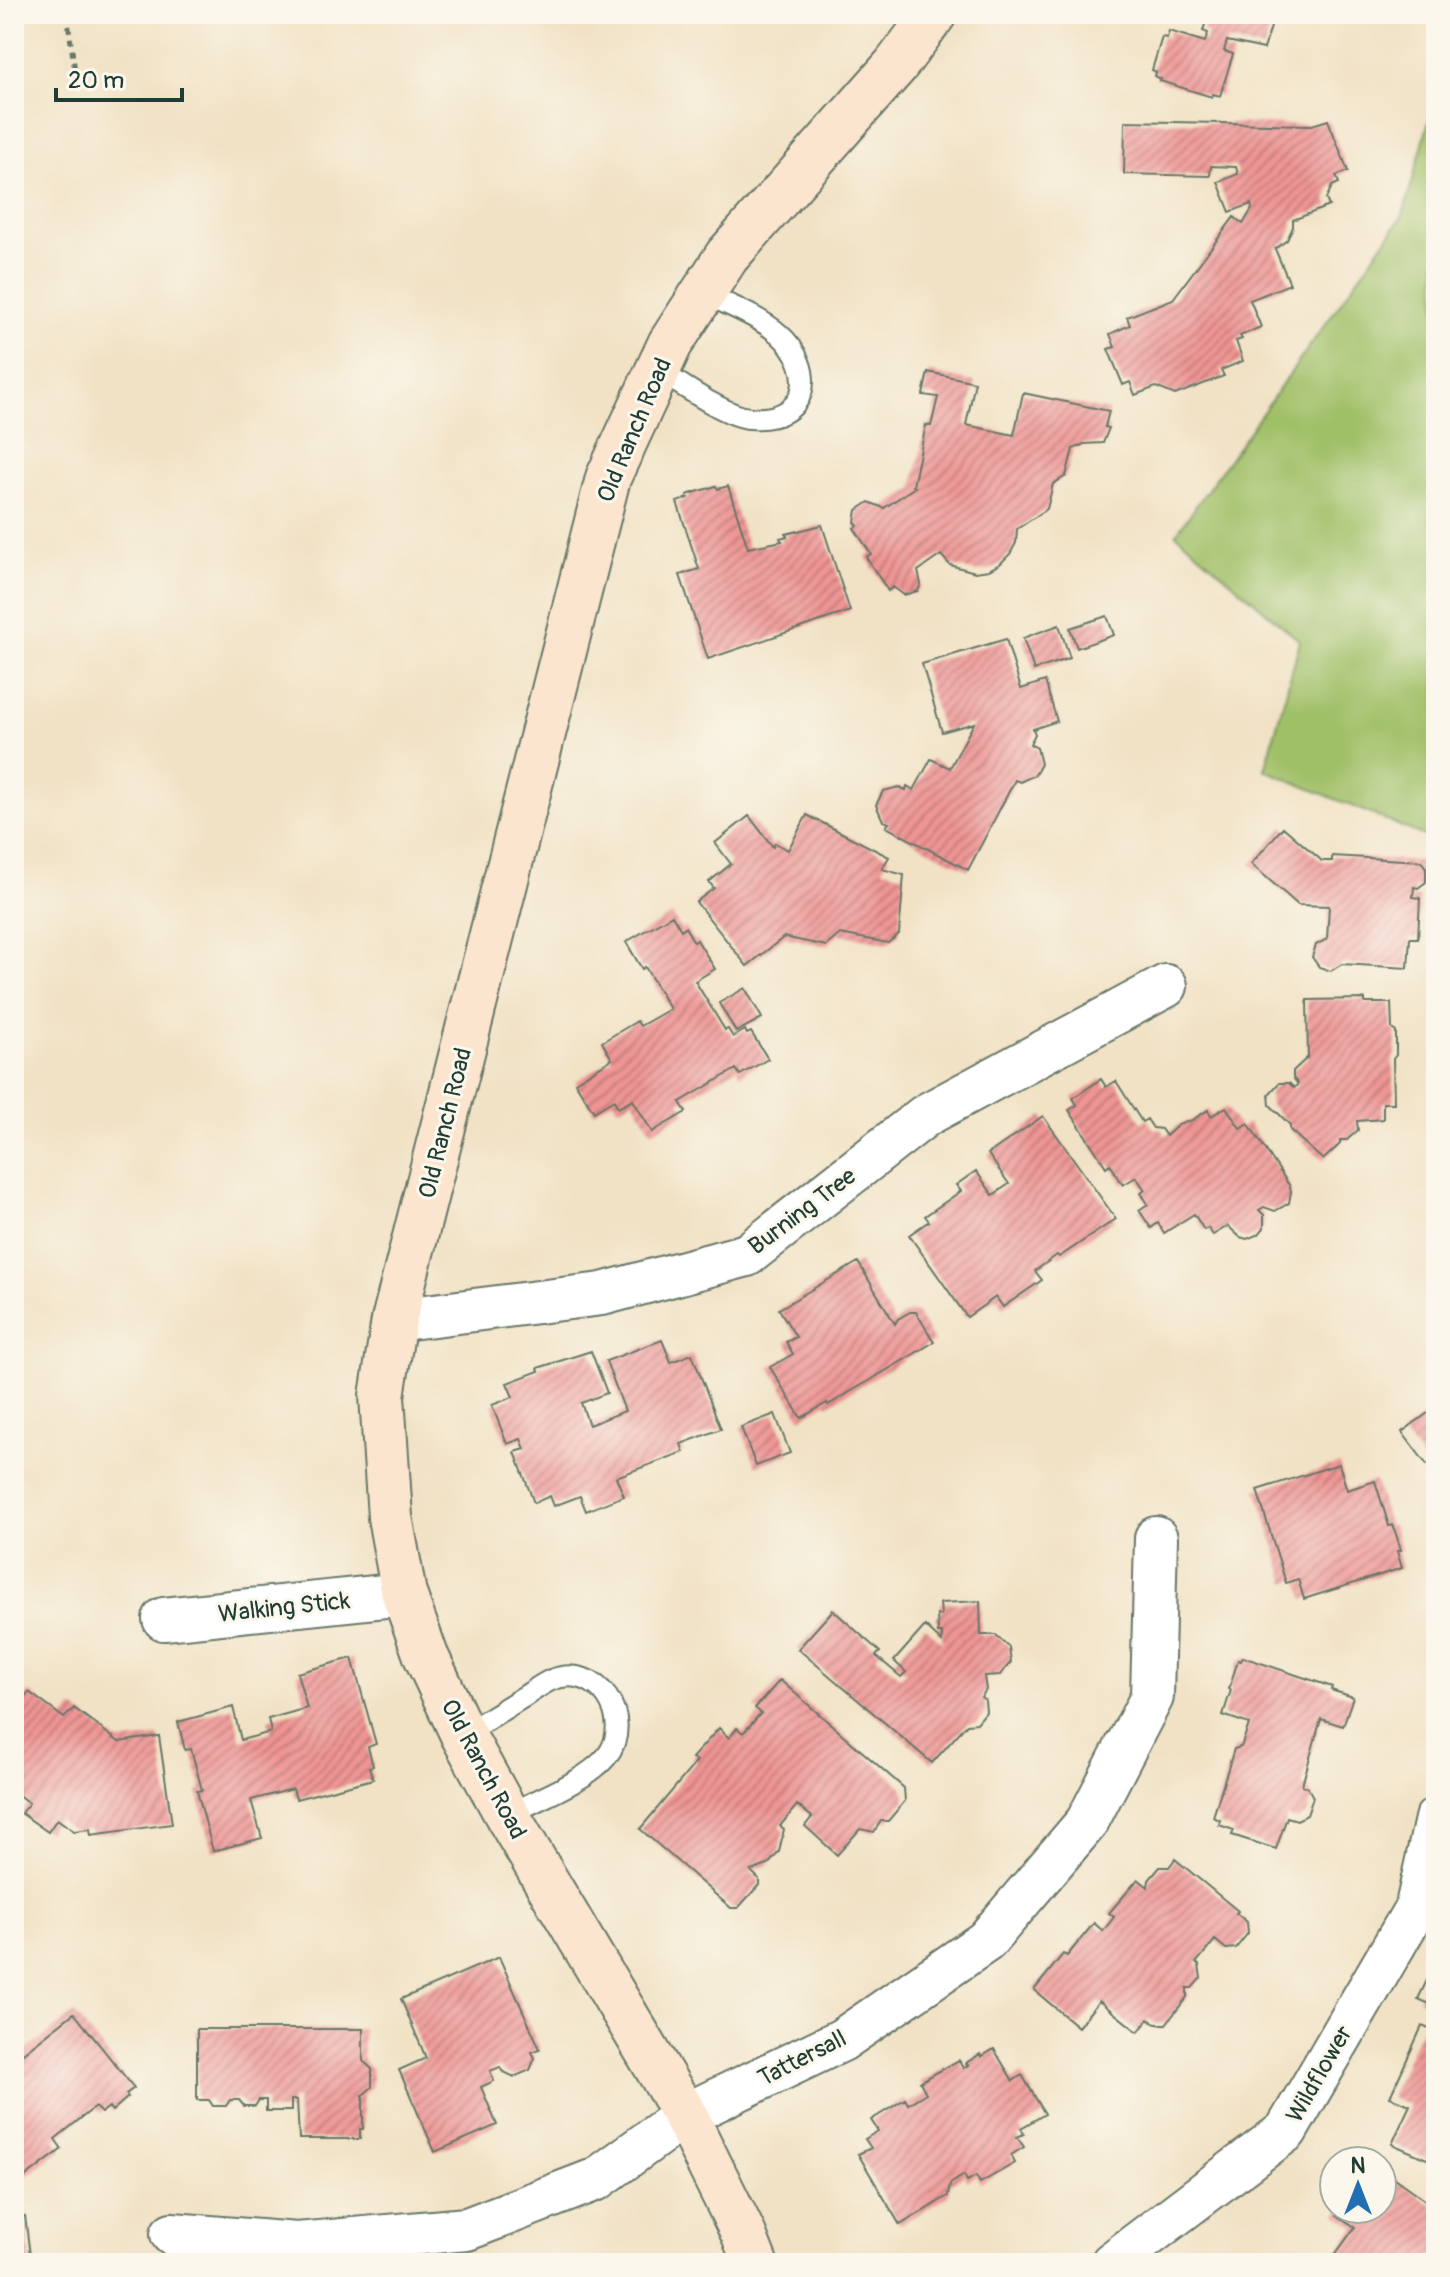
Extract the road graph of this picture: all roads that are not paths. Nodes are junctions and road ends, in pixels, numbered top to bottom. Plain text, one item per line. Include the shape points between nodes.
1 (934, 14) edge
2 (704, 293) junction
3 (658, 370) junction
4 (1166, 986) dead end
5 (394, 1320) junction
6 (1156, 1538) dead end
7 (404, 1594) junction
8 (164, 1619) dead end
9 (463, 1735) junction
10 (507, 1815) junction
11 (1436, 1819) edge
12 (685, 2115) junction
13 (172, 2234) dead end
14 (755, 2263) edge
15 (1112, 2263) edge

1 - 2 street, Old Ranch Road via 896,65 727,256
2 - 3 street, Old Ranch Road
2 - 3 lane via 777,333 792,348 803,377 797,405 783,413 749,418
3 - 5 street, Old Ranch Road via 608,478
4 - 5 street, Burning Tree via 926,1115 747,1255 602,1294
5 - 7 street, Old Ranch Road via 382,1396 390,1517
6 - 12 street, Tattersall via 1152,1697 1087,1822 986,1941 842,2040
7 - 8 street, Walking Stick
7 - 9 street, Old Ranch Road
9 - 10 street, Old Ranch Road
9 - 10 lane via 553,1679 575,1677 594,1683 609,1696 618,1719 616,1741 605,1758 587,1774
10 - 12 street, Old Ranch Road
11 - 15 street, Wildflower via 1417,1906 1286,2131
12 - 13 street, Tattersall via 597,2179 467,2229 297,2244
12 - 14 street, Old Ranch Road

